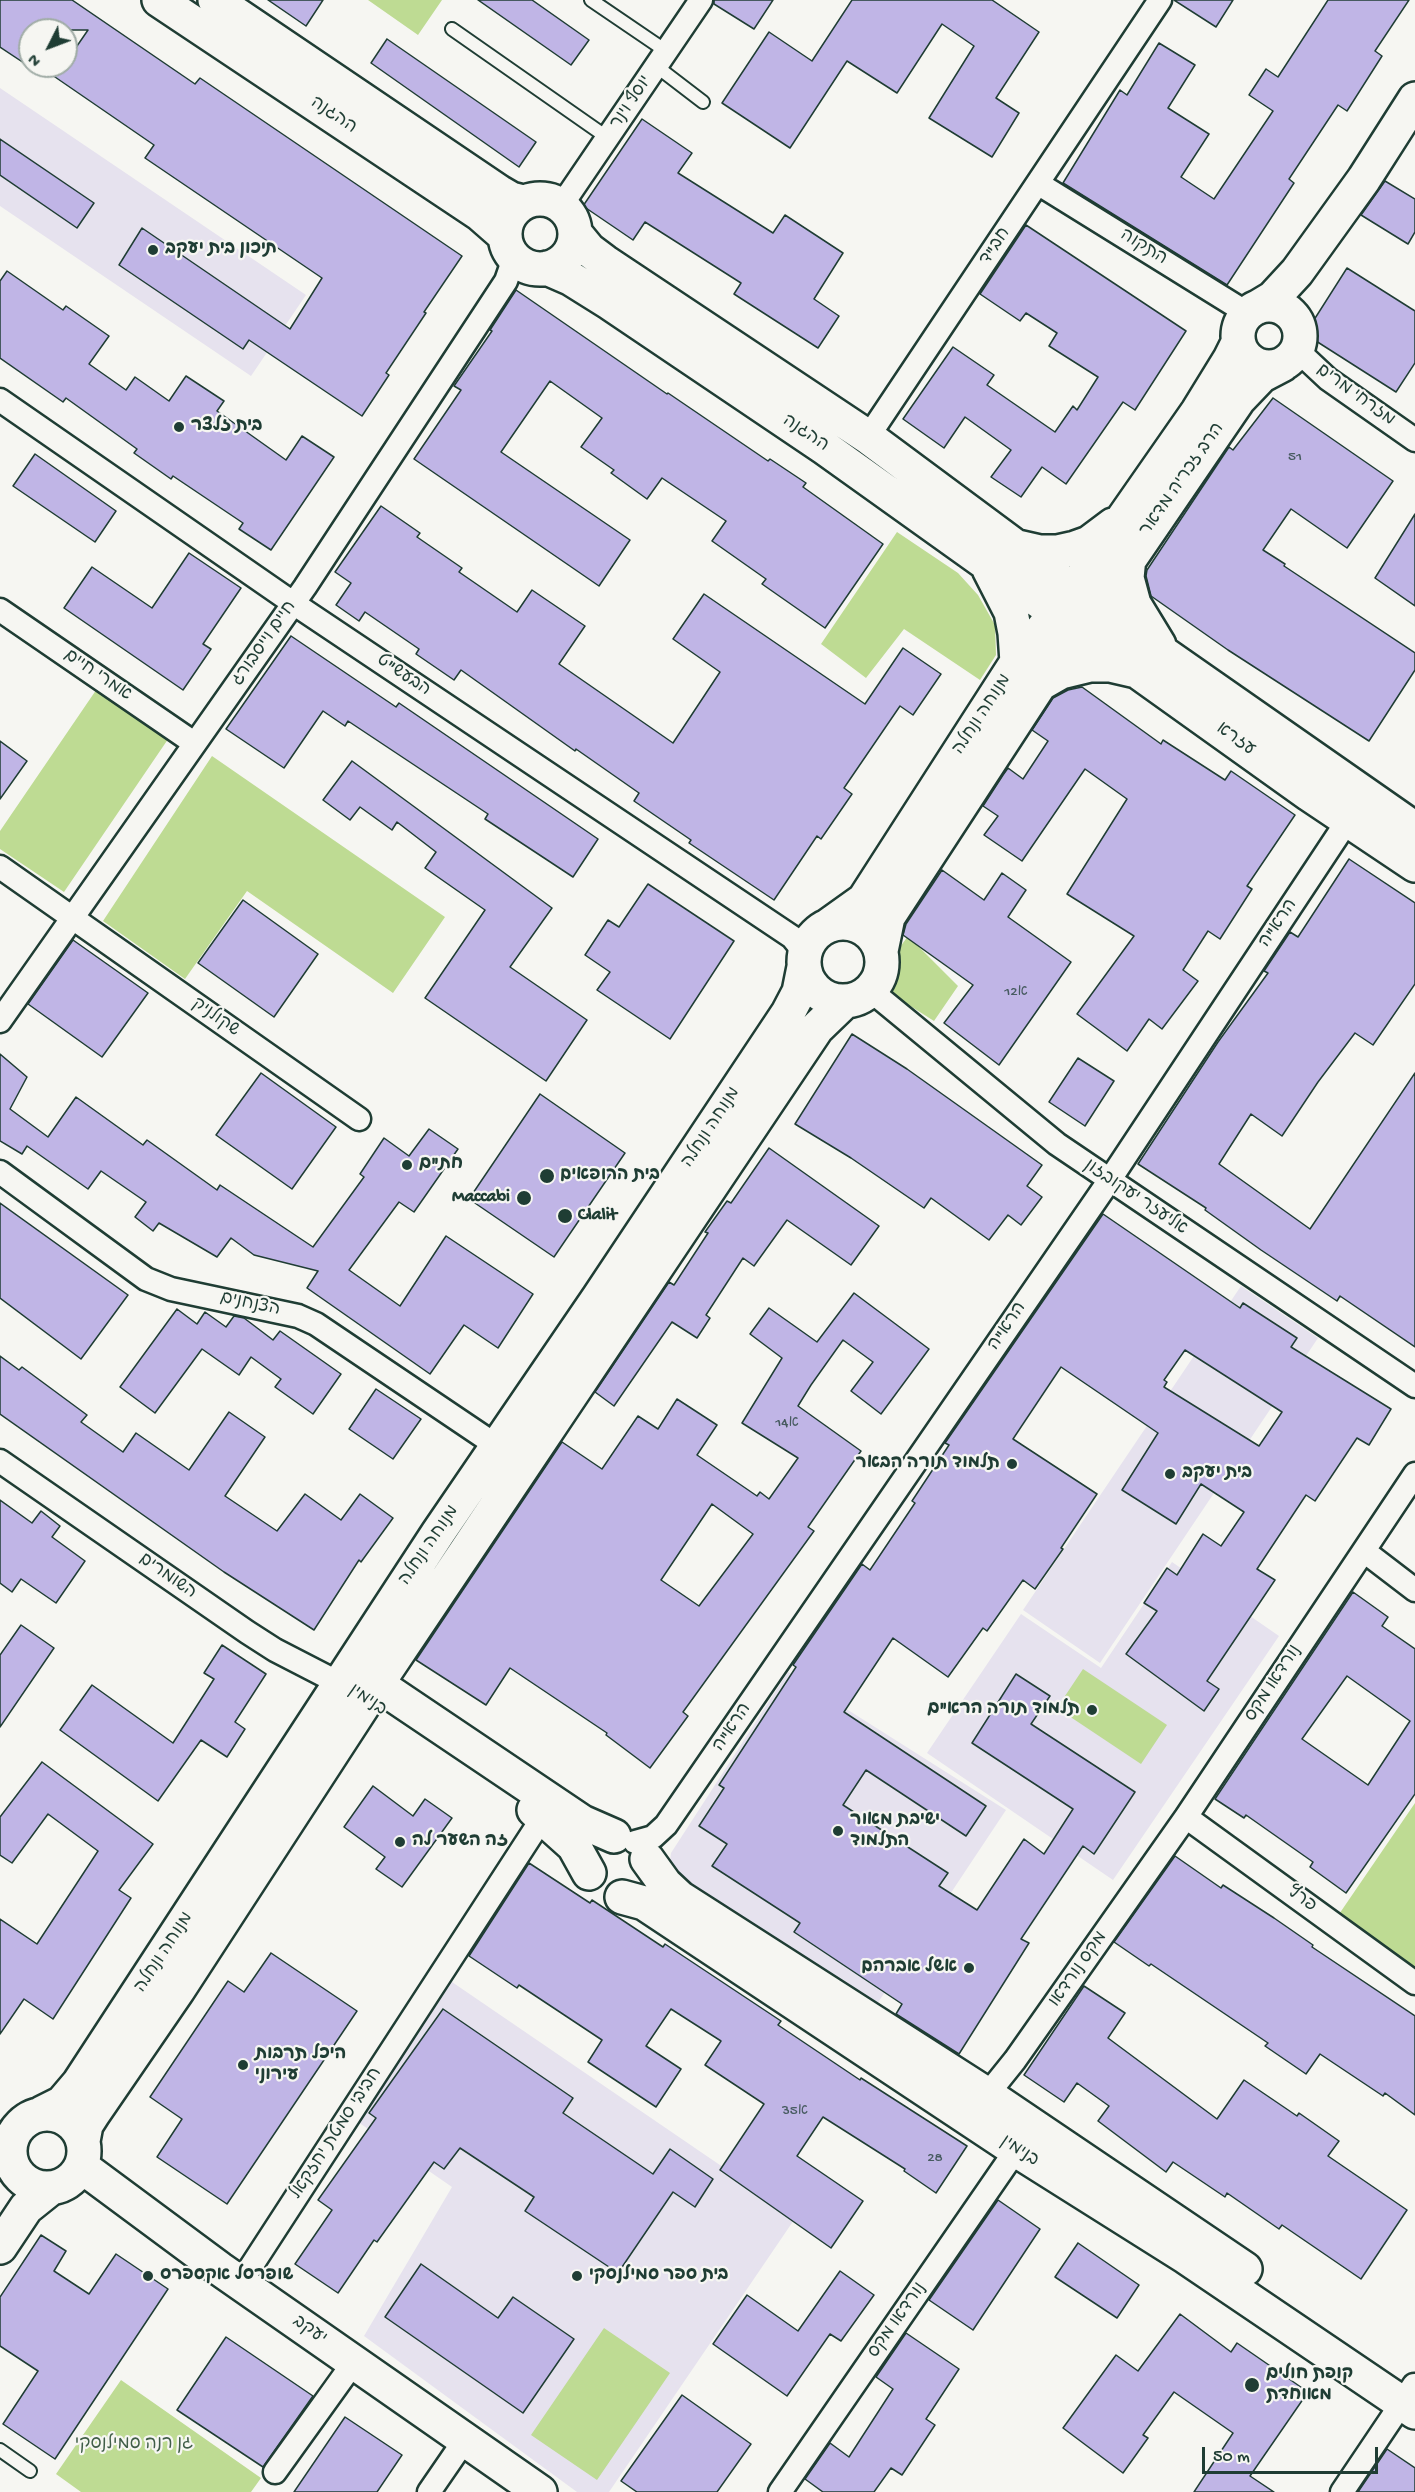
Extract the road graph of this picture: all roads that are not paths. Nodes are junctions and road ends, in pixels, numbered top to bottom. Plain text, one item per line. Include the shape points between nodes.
1 (159, 0) edge
2 (591, 0) edge
3 (700, 0) edge
4 (1160, 0) edge
5 (231, 5) edge
6 (452, 29) dead end
7 (661, 58) junction
8 (1415, 99) edge
9 (703, 102) dead end
10 (608, 138) junction
11 (1364, 179) junction
12 (1039, 184) junction
13 (523, 202) junction
14 (568, 220) junction
15 (509, 246) junction
16 (547, 268) junction
17 (1248, 321) junction
18 (1292, 348) junction
19 (0, 400) edge
20 (868, 437) junction
21 (1415, 440) edge
22 (1124, 516) junction
23 (1018, 547) junction
24 (1130, 557) junction
25 (984, 562) junction
26 (293, 603) junction
27 (1077, 609) junction
28 (0, 610) edge
29 (1169, 659) junction
30 (1139, 672) junction
31 (1029, 673) junction
32 (194, 743) junction
33 (1358, 809) junction
34 (1415, 829) edge
35 (1415, 865) edge
36 (0, 867) edge
37 (72, 917) junction
38 (830, 925) junction
39 (881, 951) junction
40 (804, 960) junction
41 (858, 995) junction
42 (0, 1021) edge
43 (359, 1119) dead end
44 (0, 1172) edge
45 (1109, 1181) junction
46 (1415, 1386) edge
47 (497, 1446) junction
48 (0, 1461) edge
49 (1415, 1474) edge
50 (1364, 1551) junction
51 (1415, 1590) edge
52 (360, 1689) junction
53 (543, 1817) junction
54 (1186, 1817) junction
55 (632, 1846) junction
56 (589, 1873) junction
57 (622, 1897) junction
58 (1415, 1983) edge
59 (977, 2107) junction
60 (21, 2116) edge
61 (1060, 2143) junction
62 (1016, 2150) junction
63 (82, 2153) junction
64 (11, 2161) junction
65 (51, 2188) junction
66 (0, 2193) edge
67 (0, 2247) edge
68 (241, 2282) junction
69 (354, 2362) junction
70 (1412, 2396) edge
71 (464, 2441) junction
72 (0, 2451) edge
73 (30, 2471) dead end
74 (275, 2472) dead end
75 (429, 2492) edge
76 (540, 2492) edge
77 (780, 2492) edge
78 (1342, 2492) edge

1 - 15 street, ההגנה via 480,214
2 - 7 lane
3 - 7 street, יוסף וינר
4 - 12 street, חב"ד
5 - 13 street, ההגנה via 499,192
6 - 10 lane
7 - 9 lane
7 - 10 street, יוסף וינר
8 - 11 street, הרב זכריה מדאר
10 - 14 street, יוסף וינר
11 - 17 street, הרב זכריה מדאר via 1297,272
11 - 18 street, הרב זכריה מדאר via 1309,291
12 - 17 street, התקוה
12 - 20 street, חב"ד
13 - 14 street via 547,199
13 - 15 street via 509,216
14 - 16 street via 570,252
14 - 20 street, ההגנה via 589,250 605,262
15 - 16 street via 529,267
15 - 26 street, חיים וייסבורג via 506,281
16 - 25 street, ההגנה via 610,303
17 - 18 street via 1268,305 1288,311 1295,319
17 - 18 street via 1247,359 1255,364 1273,367
17 - 22 street, הרב זכריה מדאר via 1226,367
18 - 21 street, מזרחי מרים
18 - 24 street, הרב זכריה מדאר via 1239,399
19 - 26 street, הבעש"ט
20 - 23 street, ההגנה
22 - 23 street via 1089,543 1075,548 1040,552
22 - 27 street, הרב זכריה מדאר
23 - 27 street, ההגנה
24 - 27 street, הרב זכריה מדאר
24 - 29 street via 1127,578 1134,604
25 - 27 street, ההגנה
25 - 31 street via 1011,612
26 - 32 street, חיים וייסבורג
26 - 40 street, הבעש"ט via 792,937
27 - 29 street, עזרא
27 - 30 street, עזרא
27 - 31 street, מנוחה ונחלה
28 - 32 street, אמרי חיים
29 - 33 street, עזרא
30 - 31 street via 1090,664 1061,672
30 - 33 street, עזרא
31 - 38 street, מנוחה ונחלה via 864,900
31 - 39 street, מנוחה ונחלה via 888,917
32 - 37 street, חיים וייסבורג
33 - 34 street, עזרא
33 - 35 street, עזרא
33 - 45 street, הרא"ה
36 - 37 street, שקולניק
37 - 42 street, חיים וייסבורג
37 - 43 street, שקולניק
38 - 39 street via 848,923 866,930
38 - 40 street via 809,941
39 - 41 street via 881,972
40 - 41 street via 814,988 823,995
40 - 47 street, מנוחה ונחלה via 799,992 788,1013
41 - 45 street, אליעזר יעקובזון
41 - 52 street, מנוחה ונחלה via 817,1028
44 - 47 street, הצנחנים via 146,1279 171,1289 316,1323
45 - 46 street, אליעזר יעקובזון
45 - 55 street, הרא"ה via 666,1825 653,1837
47 - 52 street, מנוחה ונחלה
48 - 52 street, השומרים via 275,1650
49 - 50 street
50 - 51 street
50 - 54 street, נורדאו מקס
52 - 53 street, בנימין
52 - 55 street, בנימין via 582,1822
52 - 60 street, מנוחה ונחלה via 79,2083 62,2103
52 - 63 street, מנוחה ונחלה via 178,1990 86,2125
53 - 56 street, בנימין via 574,1846
53 - 68 street, חביבי סמטת יחזקאל
54 - 58 street, פרץ
54 - 59 street, מקס נורדאו via 1015,2060
55 - 56 street via 596,1845 590,1854
55 - 57 street via 648,1869 640,1887
55 - 59 street, בנימין via 680,1898
56 - 57 street via 597,1889
57 - 59 street, בנימין via 645,1903
59 - 61 street, בנימין
59 - 62 street, בנימין
60 - 63 street via 52,2114 72,2123
60 - 64 street via 10,2141
61 - 62 street
61 - 70 street, בנימין
62 - 70 street, בנימין
62 - 77 street, נורדאו מקס
63 - 65 street via 74,2177
63 - 68 street, יעקב
64 - 65 street via 22,2179
64 - 66 street
65 - 67 street via 26,2208
68 - 69 street, יעקב
69 - 71 street, יעקב
69 - 74 street
70 - 78 street
71 - 75 street
71 - 76 street, יעקב
72 - 73 lane

